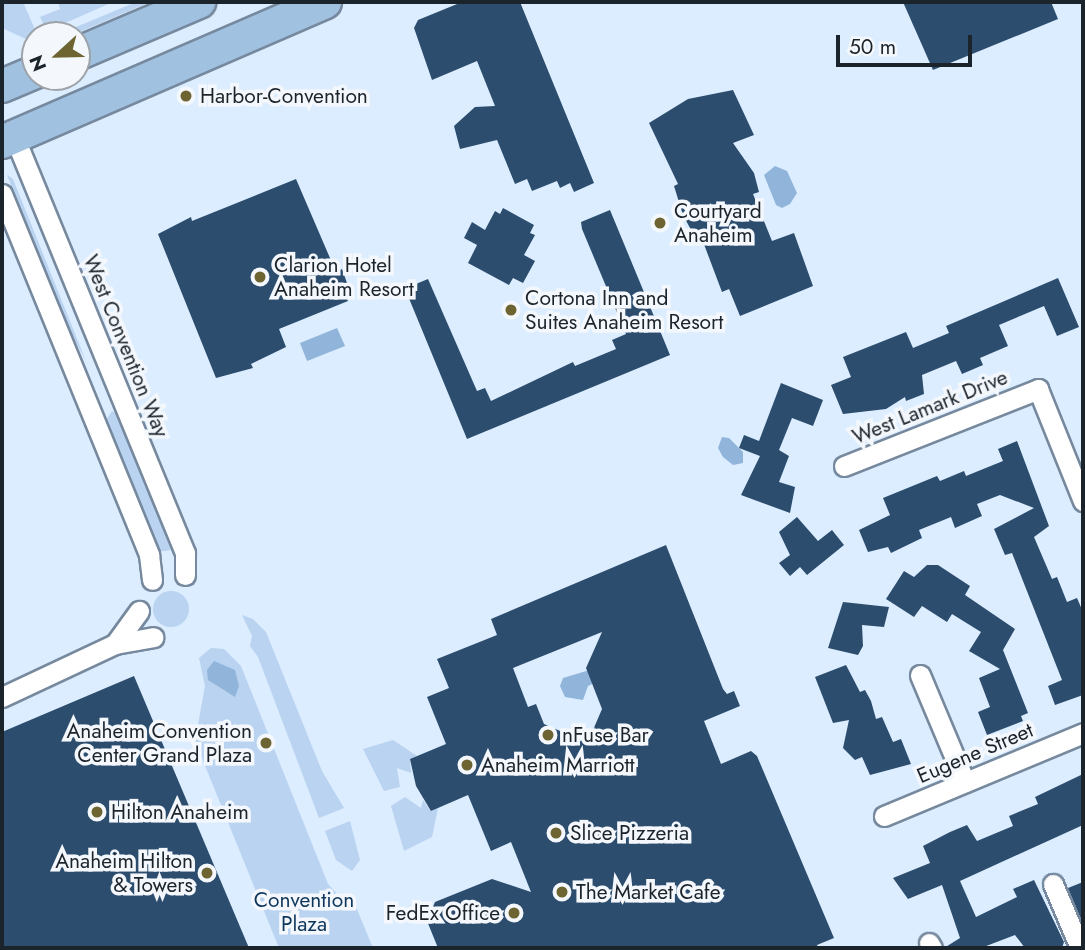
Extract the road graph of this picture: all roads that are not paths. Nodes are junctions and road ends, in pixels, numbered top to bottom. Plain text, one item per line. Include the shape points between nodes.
1 (199, 2) edge
2 (325, 2) edge
3 (91, 48) edge
4 (21, 78) edge
5 (2, 86) edge
6 (8, 139) edge
7 (2, 194) edge
8 (844, 466) dead end
9 (1083, 501) edge
10 (185, 575) dead end
11 (152, 580) dead end
12 (139, 611) dead end
13 (153, 637) dead end
14 (115, 644) junction
15 (920, 675) dead end
16 (2, 697) edge
17 (1083, 733) edge
18 (965, 782) junction
19 (884, 816) dead end
20 (1053, 884) dead end
21 (1080, 948) edge

1 - 3 main road
2 - 6 main road
4 - 5 main road
6 - 10 street, West Convention Way via 185,553
7 - 11 street via 147,551
8 - 9 street, West Lamark Drive via 1038,389
12 - 14 street
13 - 14 street
14 - 16 street
15 - 18 street
17 - 18 street, Eugene Street
18 - 19 street, Eugene Street
20 - 21 street

